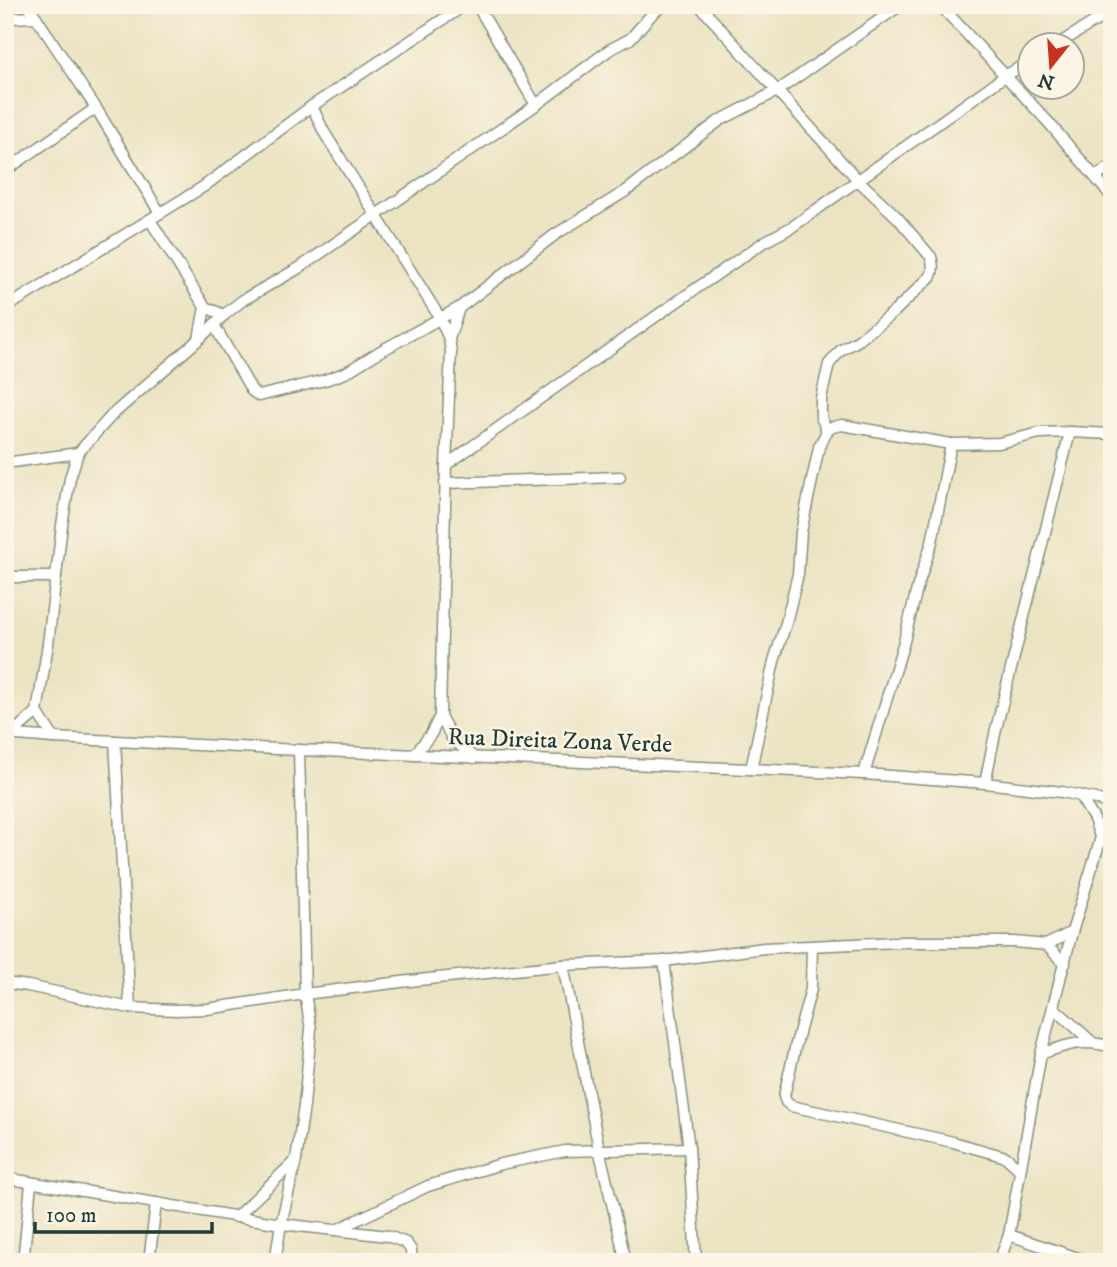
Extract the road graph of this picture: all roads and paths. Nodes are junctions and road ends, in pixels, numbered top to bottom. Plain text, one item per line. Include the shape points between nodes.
1 (14, 5) edge
2 (27, 5) edge
3 (465, 5) edge
4 (477, 5) edge
5 (664, 5) edge
6 (699, 5) edge
7 (714, 5) edge
8 (901, 5) edge
9 (940, 5) edge
10 (1112, 11) edge
11 (36, 17) junction
12 (709, 17) junction
13 (8, 20) edge
14 (1078, 32) edge
15 (1016, 69) edge
16 (1005, 76) junction
17 (777, 91) junction
18 (536, 105) junction
19 (312, 106) junction
20 (96, 108) junction
21 (1112, 166) edge
22 (5, 171) edge
23 (1095, 177) junction
24 (859, 181) junction
25 (1112, 197) edge
26 (376, 215) junction
27 (155, 216) junction
28 (5, 298) edge
29 (17, 302) junction
30 (205, 307) junction
31 (5, 308) edge
32 (459, 308) junction
33 (224, 315) junction
34 (440, 318) junction
35 (214, 325) junction
36 (449, 339) junction
37 (198, 340) junction
38 (827, 431) junction
39 (1070, 432) junction
40 (1112, 434) edge
41 (951, 444) junction
42 (78, 453) junction
43 (5, 463) edge
44 (446, 465) junction
45 (620, 477) dead end
46 (445, 483) junction
47 (5, 577) edge
48 (56, 577) junction
49 (37, 712) junction
50 (440, 716) junction
51 (8, 734) edge
52 (54, 738) junction
53 (115, 741) junction
54 (299, 750) junction
55 (414, 755) junction
56 (474, 758) junction
57 (751, 769) junction
58 (864, 774) junction
59 (985, 783) junction
60 (1080, 796) junction
61 (1111, 804) edge
62 (1112, 831) edge
63 (1100, 837) junction
64 (1072, 932) junction
65 (812, 946) junction
66 (1046, 946) junction
67 (664, 961) junction
68 (1065, 964) junction
69 (563, 965) junction
70 (5, 984) edge
71 (305, 994) junction
72 (130, 1008) junction
73 (1054, 1008) junction
74 (1091, 1042) junction
75 (1112, 1047) edge
76 (1041, 1054) junction
77 (689, 1148) junction
78 (599, 1149) junction
79 (1024, 1149) junction
80 (1006, 1157) junction
81 (296, 1160) junction
82 (1020, 1170) junction
83 (5, 1178) edge
84 (32, 1184) junction
85 (156, 1203) junction
86 (236, 1217) junction
87 (281, 1224) junction
88 (336, 1230) junction
89 (1009, 1235) junction
90 (23, 1262) edge
91 (149, 1262) edge
92 (275, 1262) edge
93 (412, 1262) edge
94 (626, 1262) edge
95 (696, 1262) edge
96 (999, 1262) edge
97 (1090, 1262) edge

1 - 13 street
2 - 11 street
3 - 19 street
4 - 18 street
5 - 18 street via 629,39
6 - 12 street
7 - 12 street
8 - 17 street
9 - 16 street
10 - 14 street
11 - 13 street
11 - 20 street
12 - 17 street
15 - 16 street
16 - 23 street
16 - 24 street
17 - 24 street
17 - 32 street via 719,121
18 - 26 street
19 - 26 street
19 - 27 street
20 - 22 street
20 - 27 street
21 - 23 street
23 - 25 street
24 - 38 street via 931,257 933,271 895,311 829,364 821,398
24 - 44 street via 718,273
26 - 33 street
26 - 34 street
27 - 29 street
27 - 30 street
28 - 29 street
29 - 31 street
30 - 33 street
30 - 37 street
32 - 34 street
32 - 36 street
33 - 35 street
34 - 35 street via 345,373 259,396
34 - 36 street
35 - 37 street
36 - 44 street
37 - 42 street via 112,415
38 - 41 street via 842,425
38 - 57 street via 819,447 801,532 798,575
39 - 40 street
39 - 41 street via 1040,433 991,444
39 - 59 street
41 - 58 street via 932,542
42 - 43 street
42 - 48 street via 70,478
44 - 46 street
45 - 46 street
46 - 50 street
47 - 48 street
48 - 49 street
49 - 51 street
49 - 52 street
50 - 55 street
50 - 56 street via 453,738
51 - 52 street, Rua Direita Zona Verde
52 - 53 street, Rua Direita Zona Verde
53 - 54 street, Rua Direita Zona Verde
53 - 72 street
54 - 55 street, Rua Direita Zona Verde
54 - 71 street
55 - 56 street, Rua Direita Zona Verde
56 - 57 street, Rua Direita Zona Verde
57 - 58 street, Rua Direita Zona Verde
58 - 59 street, Rua Direita Zona Verde
59 - 60 street, Rua Direita Zona Verde
60 - 61 street, Rua Direita Zona Verde
60 - 63 street
61 - 63 street
62 - 63 street
63 - 64 street
64 - 66 street
64 - 68 street
65 - 66 street via 1015,942
65 - 67 street
65 - 80 street via 811,989 786,1102
66 - 68 street
67 - 69 street
67 - 77 street
68 - 73 street
69 - 71 street
69 - 78 street
70 - 72 street
71 - 72 street via 207,1009
71 - 81 street via 311,1029
73 - 74 street
73 - 76 street
74 - 75 street
74 - 76 street
76 - 79 street
77 - 78 street
77 - 95 street
78 - 88 street via 533,1157 428,1186
78 - 94 street
79 - 80 street
79 - 82 street
80 - 82 street
81 - 86 street
81 - 87 street
82 - 89 street
83 - 84 street
84 - 85 street
84 - 90 street
85 - 86 street
85 - 91 street
86 - 87 street
87 - 88 street
87 - 92 street
88 - 93 street via 398,1238 411,1250
89 - 96 street
89 - 97 street

